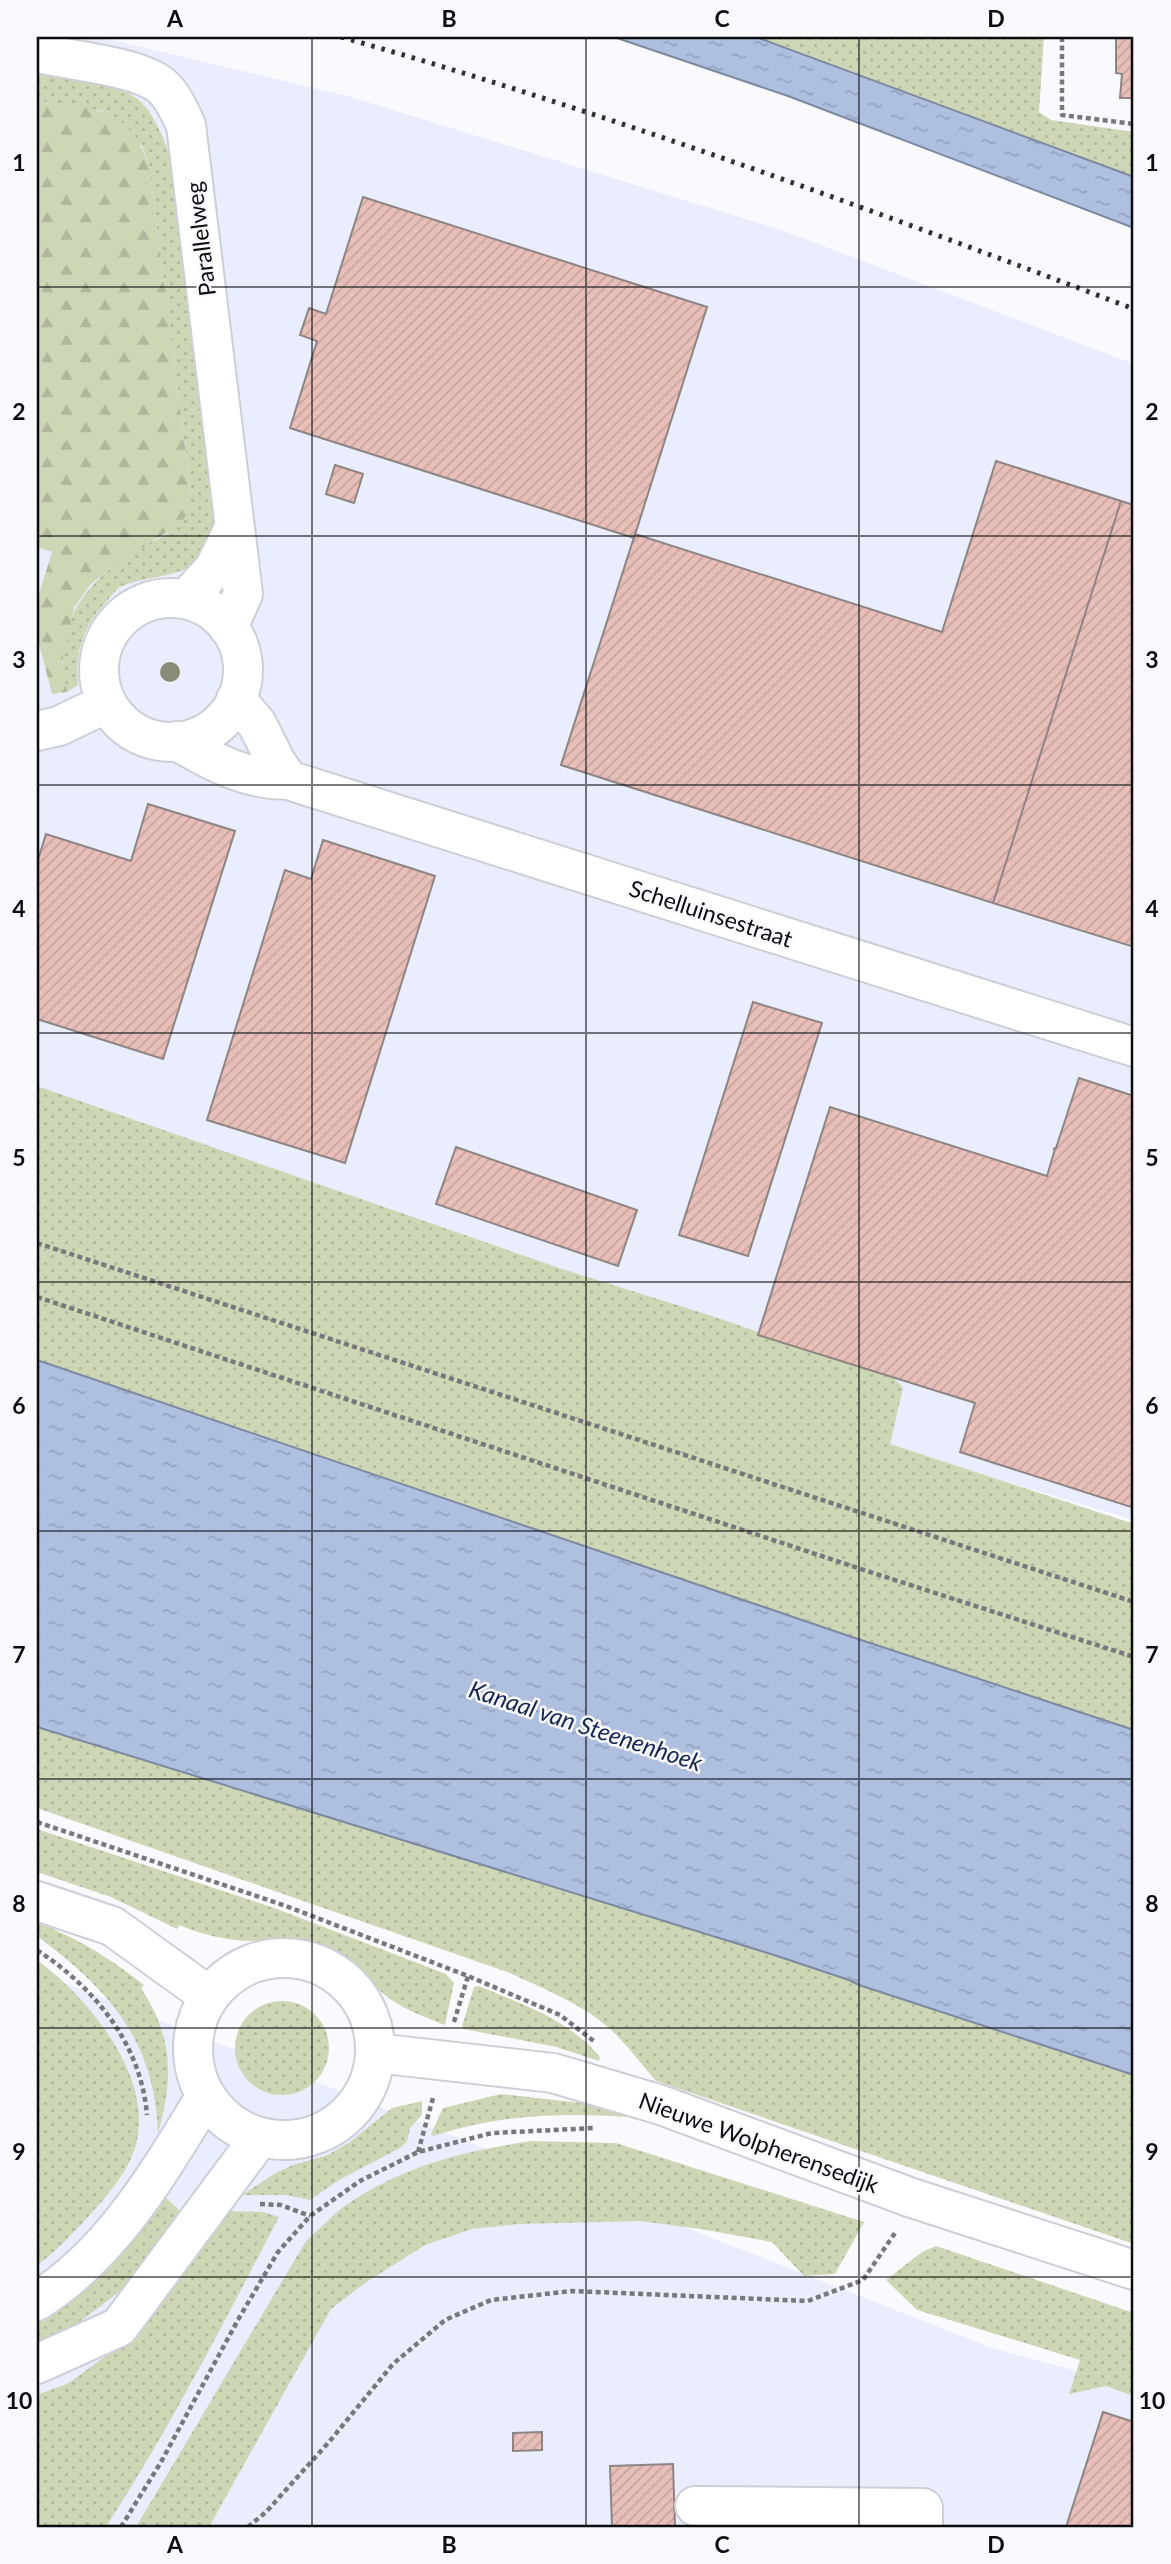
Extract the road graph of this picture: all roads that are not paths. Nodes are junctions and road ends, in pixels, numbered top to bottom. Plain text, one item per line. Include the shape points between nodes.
1 (37, 53) edge
2 (234, 528) junction
3 (186, 599) junction
4 (228, 626) junction
5 (236, 699) junction
6 (107, 703) junction
7 (37, 732) edge
8 (177, 741) junction
9 (288, 780) junction
10 (1134, 1047) edge
11 (37, 1900) edge
12 (209, 1996) junction
13 (376, 2053) junction
14 (206, 2096) junction
15 (260, 2137) junction
16 (1134, 2270) edge
17 (37, 2301) edge
18 (37, 2364) edge
19 (695, 2506) dead end
20 (923, 2527) edge

1 - 2 main road, Parallelweg via 137,74 160,85 186,125
2 - 3 main road via 214,569
2 - 4 main road, Parallelweg via 243,594
3 - 4 main road via 217,614
3 - 6 main road via 150,601 134,608 108,633 99,668
4 - 5 main road via 242,662
5 - 8 main road via 206,732
5 - 9 main road via 257,724
6 - 7 main road
6 - 8 main road via 116,717 144,736
8 - 9 main road, Schelluinsestraat via 215,763 255,778
9 - 10 main road, Schelluinsestraat
11 - 12 main road via 112,1926
12 - 13 main road via 232,1974 260,1960 291,1957 322,1965 358,1994 372,2022
12 - 14 main road via 193,2045 195,2071
13 - 15 main road via 369,2084 338,2122 309,2137
13 - 16 main road, Nieuwe Wolpherensedijk via 553,2073 662,2105 912,2198
14 - 15 main road via 229,2121
14 - 17 main road via 119,2228 64,2284
15 - 18 main road via 119,2327
19 - 20 main road via 923,2508

